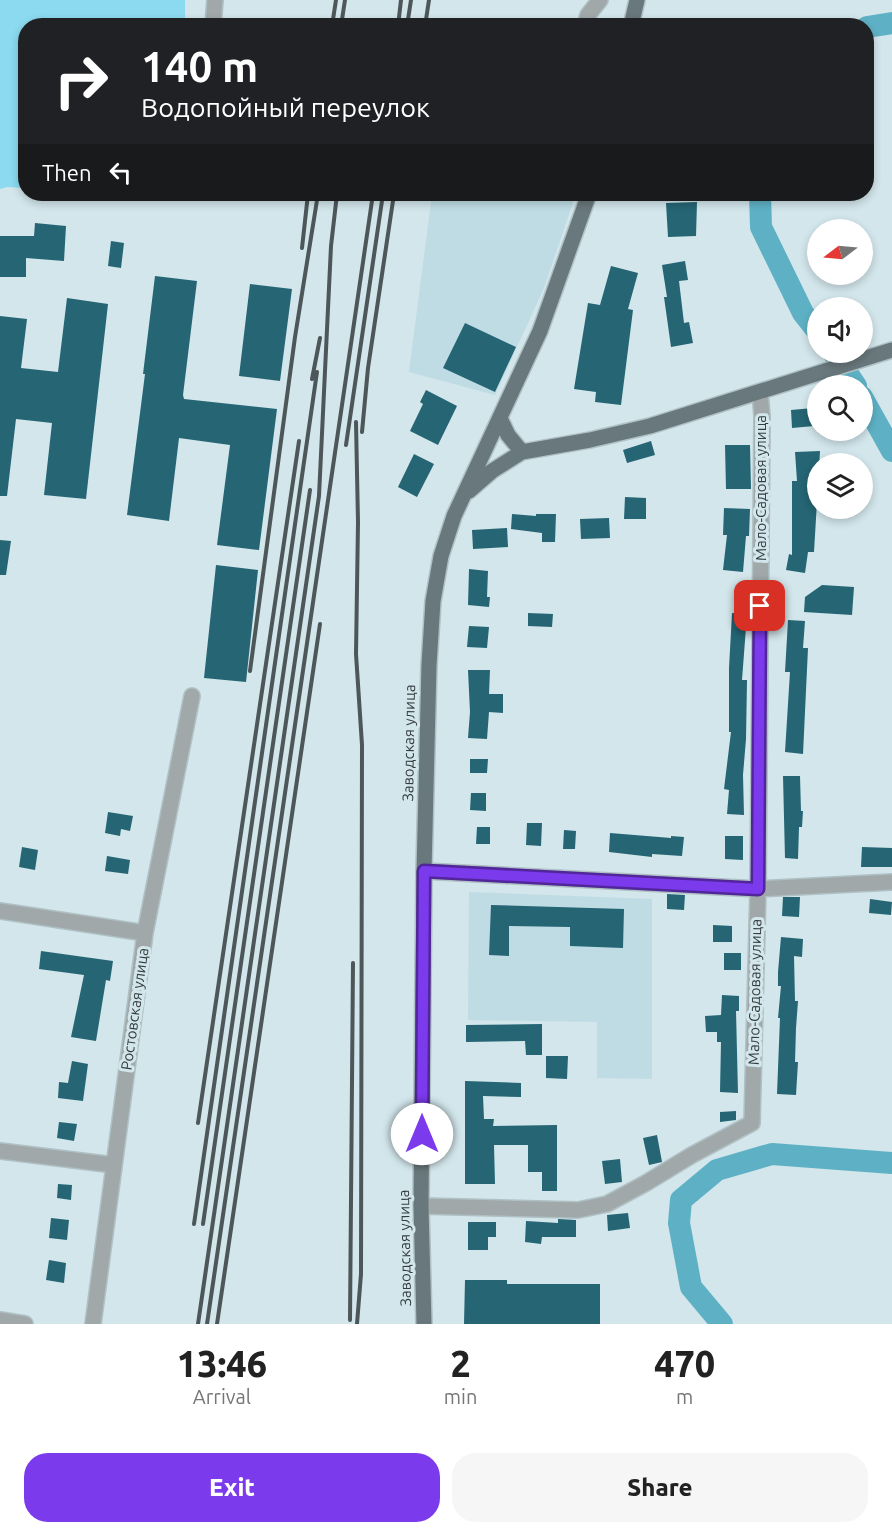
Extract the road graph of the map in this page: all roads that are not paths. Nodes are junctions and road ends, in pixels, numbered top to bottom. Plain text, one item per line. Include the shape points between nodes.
1 (215, 0) edge
2 (600, 0) edge
3 (637, 0) edge
4 (214, 18) edge
5 (587, 18) edge
6 (633, 18) edge
7 (587, 201) edge
8 (892, 350) edge
9 (760, 392) junction
10 (500, 418) junction
11 (522, 452) junction
12 (464, 496) junction
13 (192, 696) dead end
14 (424, 871) junction
15 (892, 882) edge
16 (758, 889) junction
17 (0, 911) edge
18 (145, 933) junction
19 (0, 1151) edge
20 (114, 1165) junction
21 (421, 1206) junction
22 (0, 1320) edge
23 (25, 1324) edge
24 (93, 1324) edge
25 (424, 1324) edge

1 - 4 street
2 - 5 street
3 - 6 main road
7 - 10 main road, Заводская улица via 540,331
8 - 9 main road
9 - 11 main road via 623,433
9 - 16 street, Мало-Садовая улица
10 - 11 main road
10 - 12 main road, Заводская улица
11 - 12 main road
12 - 14 main road, Заводская улица via 441,556 434,601
13 - 18 street, Ростовская улица
14 - 16 street
14 - 21 main road, Заводская улица
15 - 16 street
16 - 21 street, Мало-Садовая улица via 752,1123 607,1204 578,1210
17 - 18 street
18 - 20 street, Ростовская улица
19 - 20 street
20 - 24 street, Ростовская улица
21 - 25 main road, Заводская улица
22 - 23 street

